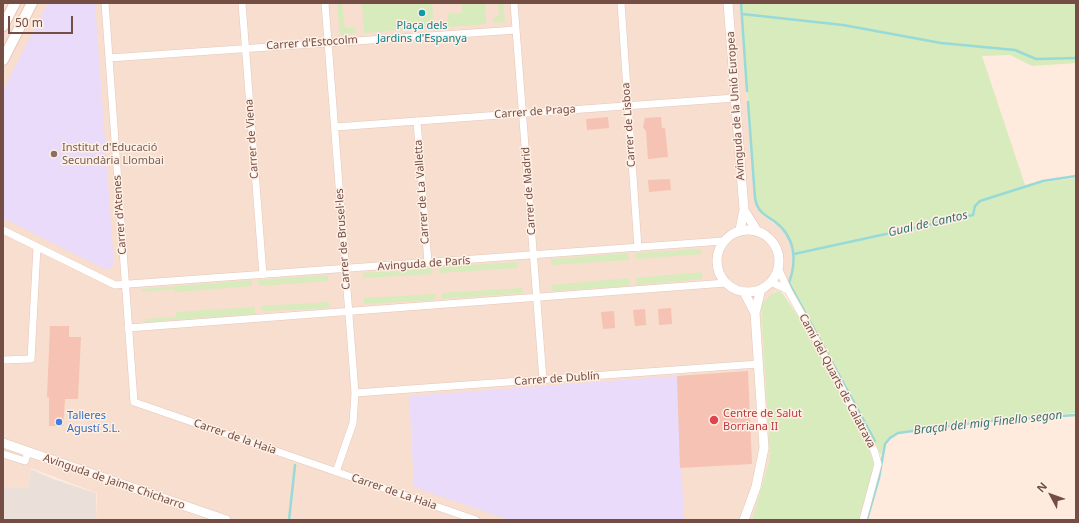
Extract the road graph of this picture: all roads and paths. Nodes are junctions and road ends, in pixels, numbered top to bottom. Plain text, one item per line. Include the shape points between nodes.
1 (15, 3) edge
2 (32, 3) edge
3 (105, 3) edge
4 (242, 3) edge
5 (325, 3) edge
6 (514, 3) edge
7 (621, 3) edge
8 (728, 3) edge
9 (3, 26) edge
10 (516, 30) junction
11 (328, 42) junction
12 (246, 48) junction
13 (109, 58) junction
14 (3, 60) edge
15 (736, 98) junction
16 (628, 106) junction
17 (523, 113) junction
18 (417, 121) junction
19 (335, 127) junction
20 (744, 210) junction
21 (3, 230) edge
22 (740, 230) junction
23 (757, 231) junction
24 (723, 241) junction
25 (37, 247) junction
26 (638, 248) junction
27 (533, 256) junction
28 (428, 263) junction
29 (778, 268) junction
30 (346, 269) junction
31 (263, 275) junction
32 (771, 282) junction
33 (726, 283) junction
34 (125, 285) junction
35 (761, 289) junction
36 (788, 290) junction
37 (744, 292) junction
38 (537, 299) junction
39 (349, 312) junction
40 (755, 313) junction
41 (128, 328) junction
42 (3, 360) edge
43 (758, 364) junction
44 (543, 380) junction
45 (355, 393) junction
46 (134, 402) joint
47 (3, 443) edge
48 (28, 452) junction
49 (3, 454) edge
50 (336, 472) junction
51 (226, 520) edge
52 (476, 520) edge
53 (744, 520) edge
54 (863, 520) edge

1 - 9 main road
2 - 14 main road
3 - 13 street, Carrer d'Atenes
4 - 12 street, Carrer de Viena
5 - 11 street, Carrer de Brusel·les
6 - 10 street, Carrer de Madrid
7 - 16 street, Carrer de Lisboa
8 - 15 street, Avinguda de la Unió Europea
10 - 11 street, Carrer d'Estocolm
10 - 17 street, Carrer de Madrid
11 - 12 street, Carrer d'Estocolm
11 - 19 street, Carrer de Brusel·les
12 - 13 street, Carrer d'Estocolm
12 - 31 street, Carrer de Viena
13 - 34 street, Carrer d'Atenes
15 - 16 street, Carrer de Praga
15 - 20 street, Avinguda de la Unió Europea
16 - 17 street, Carrer de Praga
16 - 26 street, Carrer de Lisboa
17 - 18 street, Carrer de Praga
17 - 27 street, Carrer de Madrid
18 - 19 street, Carrer de Praga
18 - 28 street, Carrer de La Valletta
19 - 30 street, Carrer de Brusel·les
20 - 22 street, Avinguda de la Unió Europea
20 - 23 street, Avinguda de la Unió Europea
21 - 25 street, Avinguda de París
22 - 23 street
22 - 24 street
23 - 29 street via 773,241 777,249
24 - 26 street, Avinguda de París
24 - 33 street via 719,249 717,267
25 - 34 street, Avinguda de París via 115,285
25 - 42 street via 31,359
26 - 27 street, Avinguda de París
27 - 28 street, Avinguda de París
27 - 38 street, Carrer de Madrid
28 - 30 street, Avinguda de París
29 - 32 street
29 - 36 street, Camí del Quarts de Calatrava
30 - 31 street, Avinguda de París
30 - 39 street, Carrer de Brusel·les
31 - 34 street, Avinguda de París
32 - 35 street
32 - 36 street
33 - 37 street
33 - 38 street
34 - 41 street, Carrer d'Atenes
35 - 37 street
35 - 40 street
36 - 54 street, Camí del Quarts de Calatrava via 874,450 878,464
37 - 40 street
38 - 39 street
38 - 44 street, Carrer de Madrid
39 - 41 street
39 - 45 street, Carrer de Brusel·les
40 - 43 street
41 - 46 street, Carrer d'Atenes
43 - 44 street, Carrer de Dublín
43 - 53 street via 764,448 756,488
44 - 45 street, Carrer de Dublín
45 - 50 street, Carrer de Brusel·les via 353,424
46 - 50 street, Carrer de la Haia
47 - 48 street, Avinguda de Jaime Chicharro
48 - 49 street via 25,461
48 - 51 street, Avinguda de Jaime Chicharro
50 - 52 street, Carrer de La Haia

